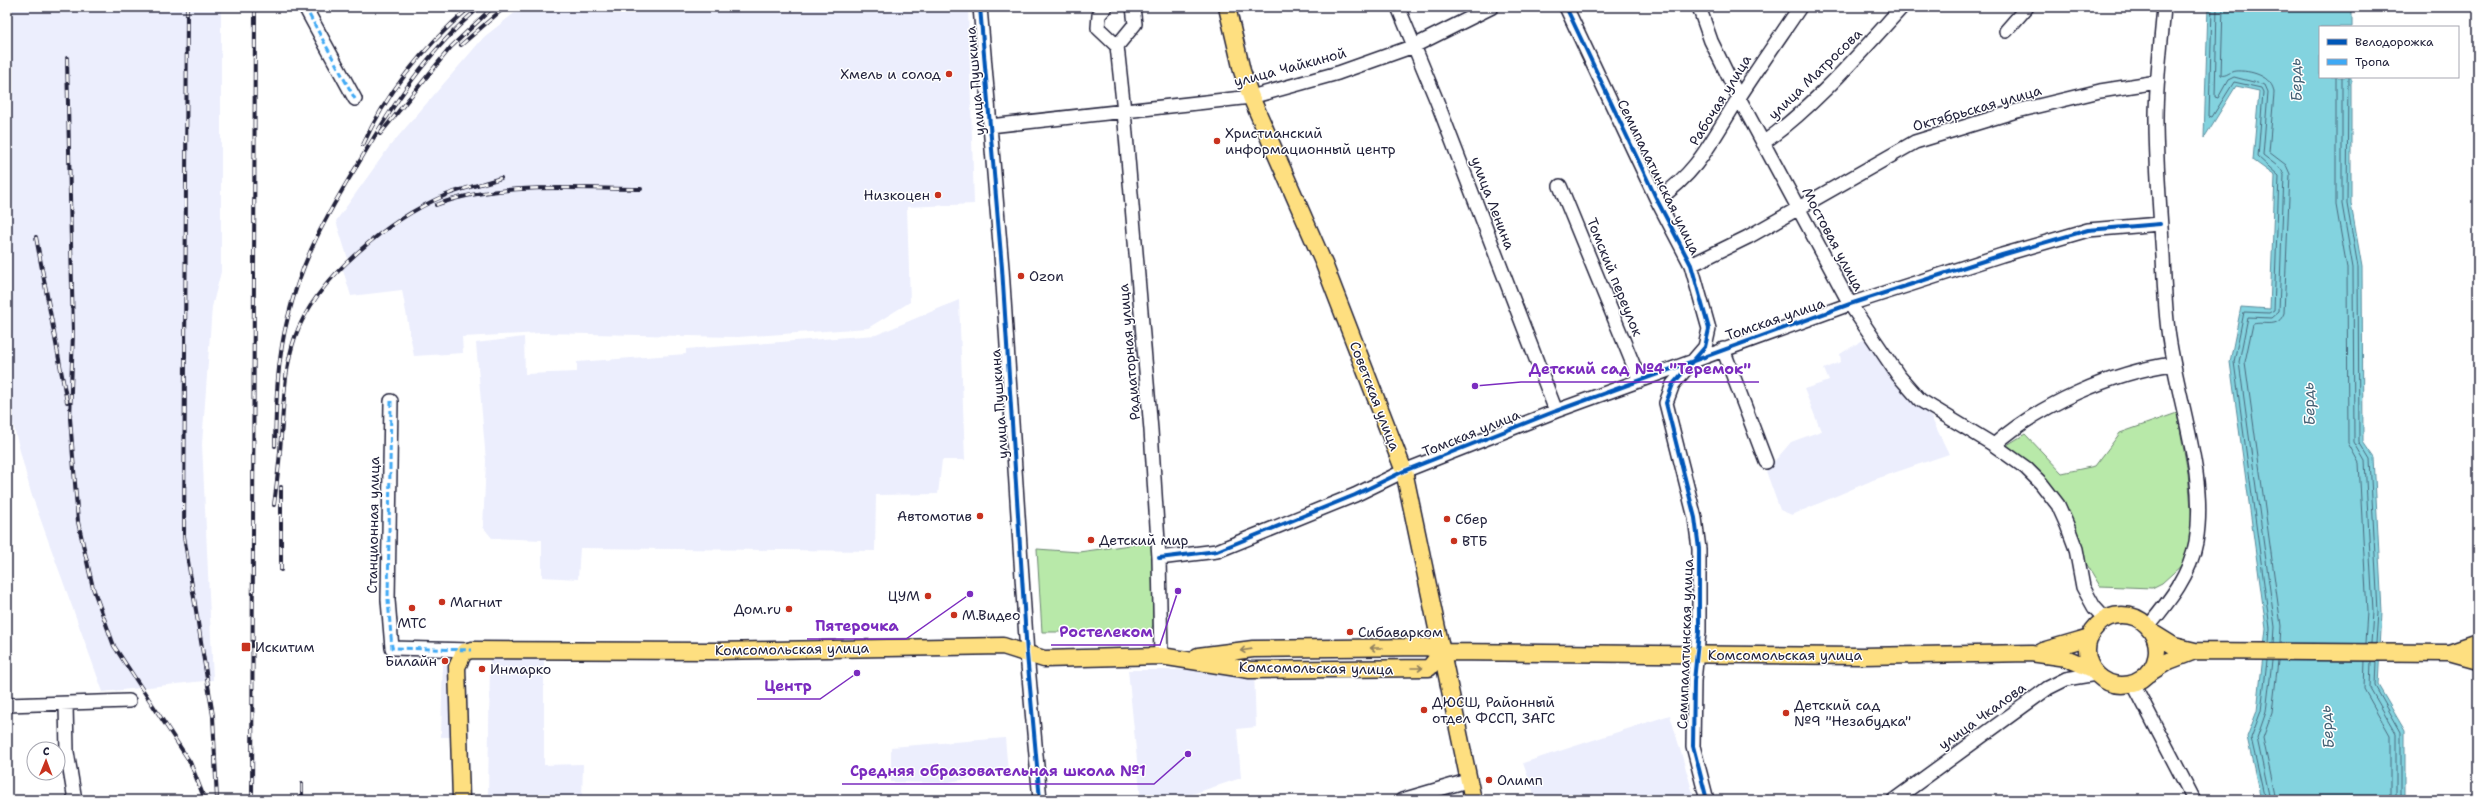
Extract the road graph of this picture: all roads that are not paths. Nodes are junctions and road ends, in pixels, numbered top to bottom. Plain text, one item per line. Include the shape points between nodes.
1 (305, 7) edge
2 (980, 7) edge
3 (1106, 7) edge
4 (1133, 7) edge
5 (1226, 7) edge
6 (1398, 7) edge
7 (1492, 7) edge
8 (1566, 7) edge
9 (1699, 7) edge
10 (1800, 7) edge
11 (1902, 7) edge
12 (2027, 7) edge
13 (2164, 7) edge
14 (2006, 31) dead end
15 (1117, 46) junction
16 (1414, 46) junction
17 (2157, 82) junction
18 (1251, 97) junction
19 (1739, 98) junction
20 (355, 99) dead end
21 (1124, 111) junction
22 (990, 126) junction
23 (1764, 142) junction
24 (1560, 186) dead end
25 (1657, 200) junction
26 (1798, 208) junction
27 (2160, 224) junction
28 (1691, 265) junction
29 (1850, 304) junction
30 (1723, 349) junction
31 (1693, 362) junction
32 (2173, 364) junction
33 (1640, 381) junction
34 (391, 401) dead end
35 (1556, 411) junction
36 (1994, 445) junction
37 (1766, 462) dead end
38 (1404, 471) junction
39 (1159, 558) junction
40 (2106, 620) junction
41 (2150, 630) junction
42 (2090, 637) junction
43 (2478, 642) edge
44 (472, 650) junction
45 (2195, 651) junction
46 (1442, 652) junction
47 (2031, 653) junction
48 (2449, 653) junction
49 (1027, 654) junction
50 (1696, 655) junction
51 (1161, 656) junction
52 (2478, 661) edge
53 (2094, 671) junction
54 (2139, 680) junction
55 (129, 702) dead end
56 (66, 704) junction
57 (7, 705) edge
58 (1467, 781) junction
59 (75, 800) edge
60 (460, 800) edge
61 (1040, 800) edge
62 (1402, 800) edge
63 (1473, 800) edge
64 (1707, 800) edge
65 (1894, 800) edge
66 (2194, 800) edge

1 - 20 street
2 - 22 street, улица Пушкина
3 - 15 street via 1099,15 1098,28
4 - 15 street via 1135,24
5 - 18 main road, Советская улица
6 - 16 street, улица Ленина
7 - 16 street, улица Чайкиной
8 - 25 street, Семипалатинская улица
9 - 19 street, Мостовая улица via 1711,41
10 - 19 street, Рабочая улица
11 - 23 street, улица Матросова via 1857,57 1790,124
12 - 14 street
13 - 17 street
15 - 21 street, Радиаторная улица
16 - 18 street, улица Чайкиной via 1338,73
16 - 35 street, улица Ленина
17 - 26 street, Октябрьская улица via 2100,91 2013,112 1915,142
17 - 27 street via 2156,154
18 - 21 street, улица Чайкиной
18 - 38 main road, Советская улица via 1324,264
19 - 23 street, Мостовая улица
19 - 25 street, Рабочая улица via 1702,159 1680,183
21 - 22 street, улица Чайкиной
21 - 39 street, Радиаторная улица via 1151,430
22 - 49 street, улица Пушкина via 1002,268
23 - 26 street, Мостовая улица
24 - 33 street, Томский переулок
25 - 28 street, Семипалатинская улица
26 - 28 street, Октябрьская улица via 1748,237
26 - 29 street, Мостовая улица
27 - 29 street, Томская улица via 2088,230
27 - 32 street
28 - 31 street, Семипалатинская улица via 1708,329 1705,347
29 - 30 street, Томская улица
29 - 36 street, Мостовая улица via 1898,375 1920,400
30 - 31 street, Томская улица
30 - 37 street
31 - 33 street, Томская улица
31 - 50 street, Семипалатинская улица via 1673,384 1666,403 1696,525 1699,632
32 - 36 street via 2155,366 2079,390 2007,433
32 - 41 street via 2192,456 2198,498 2198,522 2196,543 2182,583
33 - 35 street, Томская улица
34 - 44 street, Станционная улица via 388,600 392,648
35 - 38 street, Томская улица
36 - 40 street, Мостовая улица via 2026,468 2058,505 2076,549 2083,587 2094,607
38 - 39 street, Томская улица via 1356,495 1217,551
38 - 46 main road, Советская улица
39 - 51 street, Радиаторная улица
40 - 41 main road via 2116,616 2130,616
40 - 42 main road via 2097,626
41 - 45 main road via 2174,646
41 - 54 main road via 2157,651 2156,660
42 - 47 main road, Комсомольская улица
42 - 53 main road via 2087,654
43 - 48 main road
44 - 49 main road, Комсомольская улица via 715,651 1003,646
44 - 60 main road via 464,652 457,667
45 - 48 main road
45 - 54 main road via 2169,661
46 - 50 main road, Комсомольская улица
46 - 51 main road, Комсомольская улица via 1427,647 1253,649 1183,659
46 - 58 main road, Советская улица
47 - 50 main road, Комсомольская улица via 1936,656
47 - 53 main road, Комсомольская улица via 2066,658
48 - 52 main road
49 - 51 main road, Комсомольская улица via 1044,659
49 - 61 street, улица Пушкина
50 - 64 street, Семипалатинская улица via 1693,746
53 - 54 main road via 2111,684 2120,685
53 - 65 street, улица Чкалова via 2066,679 2048,688
54 - 66 street via 2149,716
55 - 56 street
56 - 57 street
56 - 59 street via 67,752
58 - 62 street
58 - 63 main road, Советская улица

